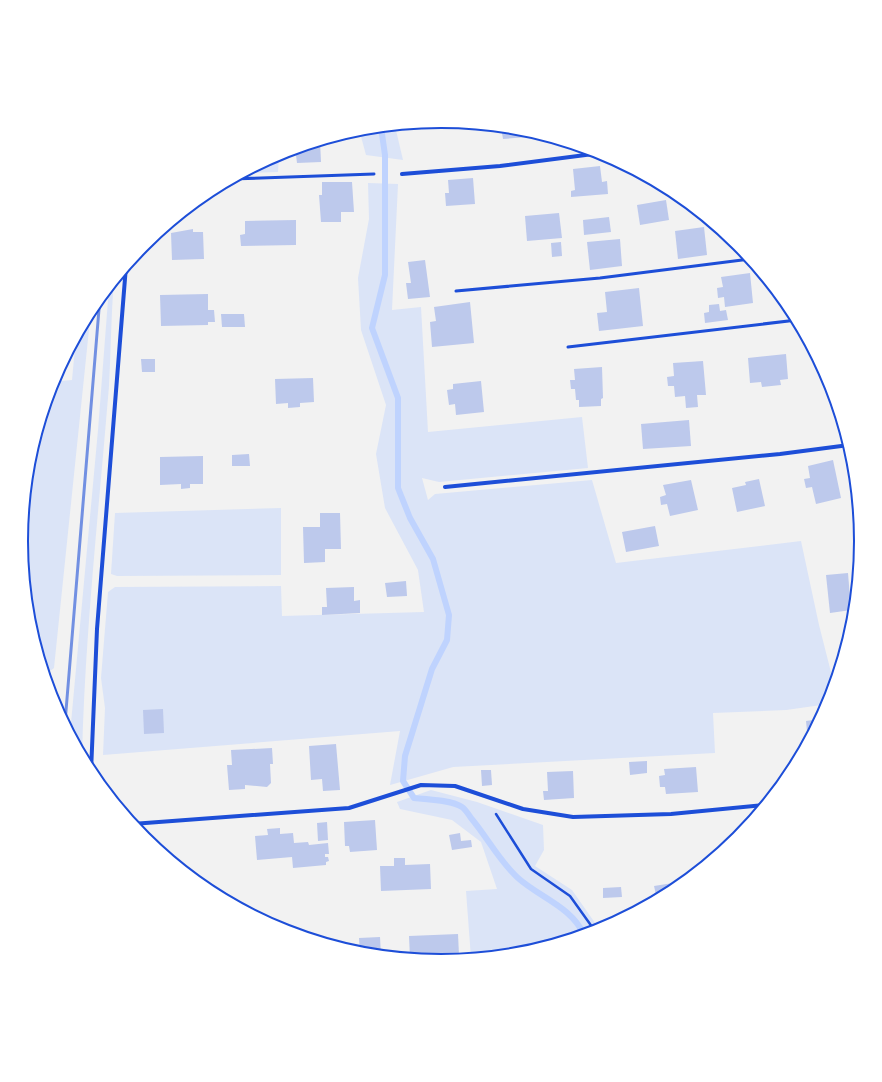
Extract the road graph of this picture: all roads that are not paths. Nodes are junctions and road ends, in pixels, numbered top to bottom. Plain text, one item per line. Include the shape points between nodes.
1 (587, 155) edge
2 (374, 174) dead end
3 (402, 174) dead end
4 (244, 179) edge
5 (743, 260) edge
6 (125, 275) edge
7 (456, 291) dead end
8 (790, 321) edge
9 (568, 347) dead end
10 (843, 446) edge
11 (445, 487) dead end
12 (92, 760) edge
13 (758, 806) edge
14 (140, 823) edge

1 - 3 street via 500,166
2 - 4 lane
5 - 7 lane via 600,278
6 - 12 street via 98,621
8 - 9 lane
10 - 11 street
13 - 14 street via 671,814 573,817 531,811 455,786 421,785 349,808

